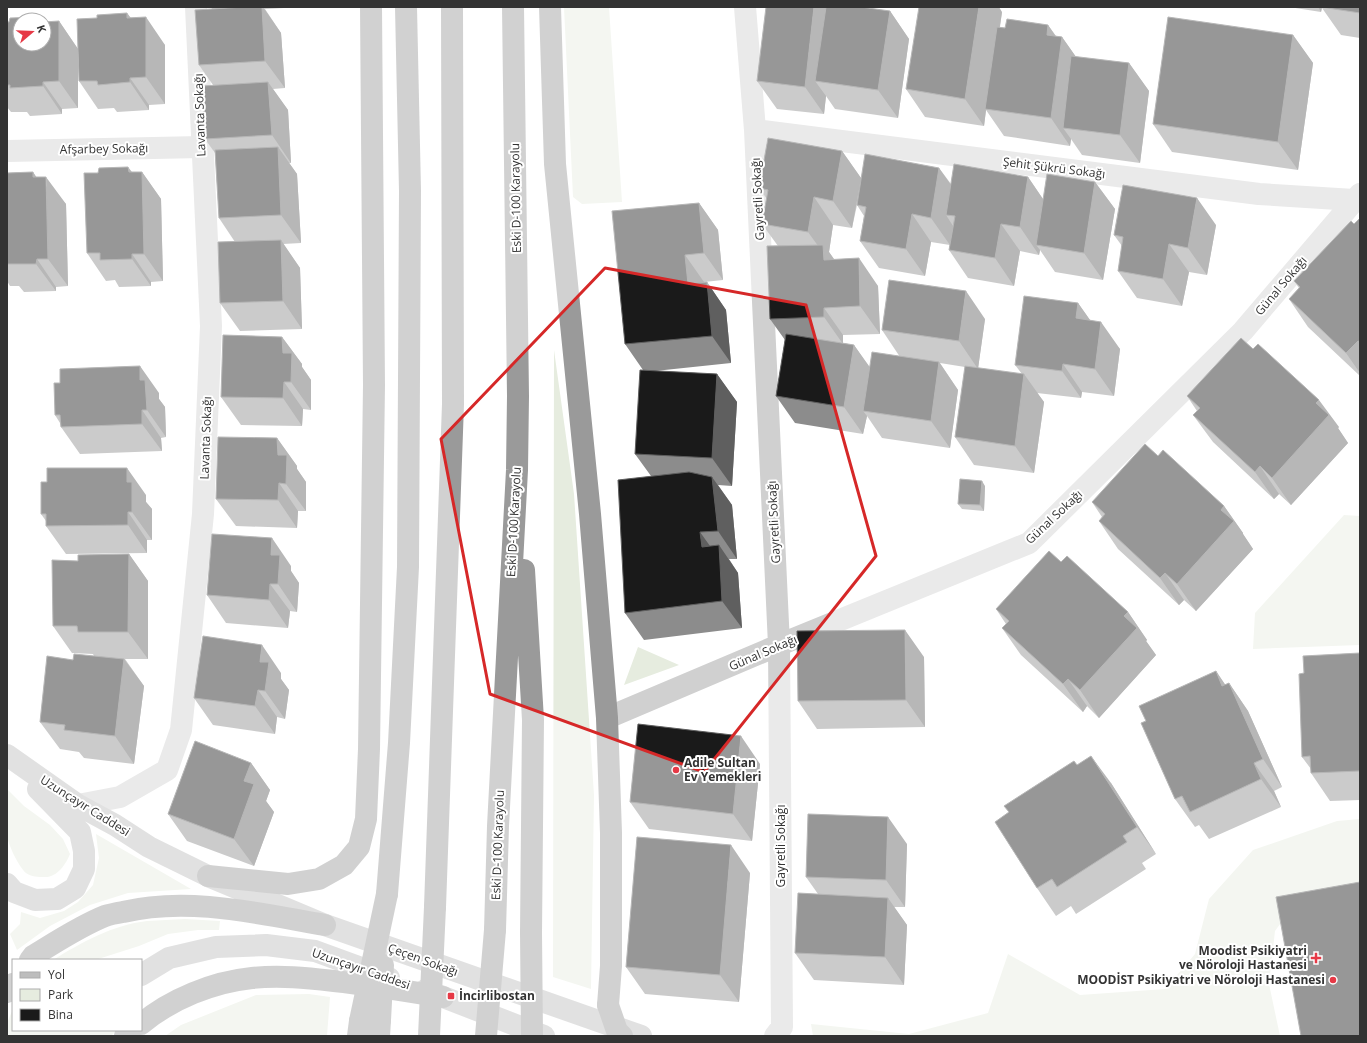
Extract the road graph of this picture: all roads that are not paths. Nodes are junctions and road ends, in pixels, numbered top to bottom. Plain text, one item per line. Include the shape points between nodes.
1 (196, 7) edge
2 (371, 7) edge
3 (406, 7) edge
4 (452, 7) edge
5 (513, 7) edge
6 (550, 7) edge
7 (745, 7) edge
8 (755, 130) junction
9 (202, 147) junction
10 (7, 151) edge
11 (1357, 197) edge
12 (518, 470) junction
13 (780, 645) junction
14 (607, 718) junction
15 (7, 757) edge
16 (78, 805) junction
17 (208, 876) junction
18 (7, 884) edge
19 (325, 925) junction
20 (32, 958) edge
21 (142, 974) edge
22 (443, 997) junction
23 (608, 1005) junction
24 (142, 1023) edge
25 (369, 1028) edge
26 (429, 1036) edge
27 (486, 1036) edge
28 (532, 1036) edge
29 (544, 1036) edge
30 (606, 1036) edge
31 (622, 1036) edge
32 (641, 1036) edge
33 (775, 1036) edge

1 - 9 street, Lavanta Sokağı
2 - 17 highway via 374,385 366,819 359,847 344,865 319,878 288,884
3 - 25 highway, bridge via 410,191 408,567 387,894
4 - 26 highway, bridge via 453,404
5 - 12 highway, Eski D-100 Karayolu
6 - 14 highway via 555,164 590,514
7 - 8 street, Gayretli Sokağı
8 - 11 street, Şehit Şükrü Sokağı via 1259,194
8 - 13 street, Gayretli Sokağı
9 - 10 street, Afşarbey Sokağı
9 - 16 street, Lavanta Sokağı via 211,326 203,514 181,730 167,770 120,797
11 - 13 street, Günal Sokağı via 1243,331 1029,543
12 - 27 highway, Eski D-100 Karayolu, bridge via 498,826 495,930
12 - 28 highway, bridge via 533,720
13 - 14 street, Günal Sokağı
13 - 33 street, Gayretli Sokağı via 782,1027
14 - 23 highway via 611,833 611,966
15 - 16 main road, Uzunçayır Caddesi
15 - 18 main road via 80,832 84,869 75,888 57,899 36,900 14,892
16 - 17 main road, Uzunçayır Caddesi via 149,847
17 - 19 main road, Çeçen Sokağı
19 - 20 highway via 226,909 176,905 140,908 106,916
19 - 32 main road, Çeçen Sokağı
21 - 22 main road, Uzunçayır Caddesi via 169,958 216,947 266,945 315,951
22 - 24 highway via 294,976 252,978 204,989 155,1012
22 - 29 main road
23 - 30 highway
23 - 31 highway, bridge via 617,1031

